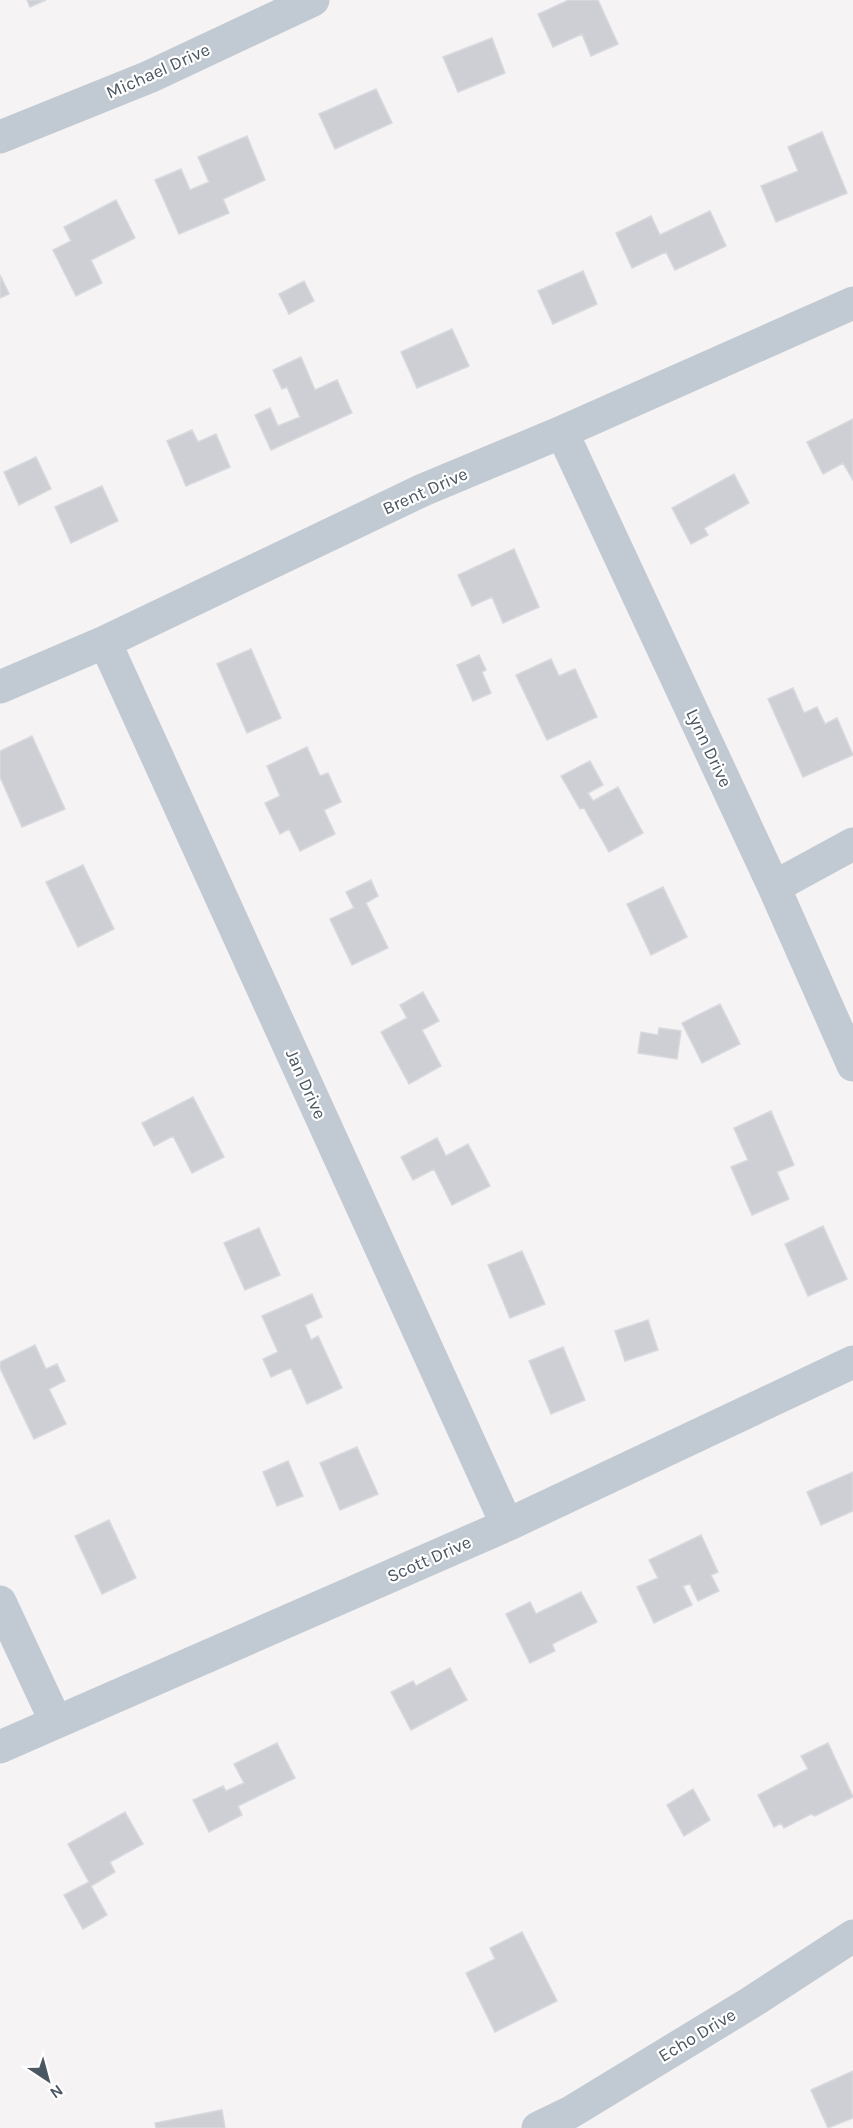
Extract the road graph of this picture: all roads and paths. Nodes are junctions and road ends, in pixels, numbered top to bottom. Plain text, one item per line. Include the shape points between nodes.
1 (313, 0) edge
2 (0, 138) edge
3 (853, 303) edge
4 (562, 432) junction
5 (105, 642) junction
6 (0, 687) edge
7 (853, 844) edge
8 (774, 887) junction
9 (853, 1065) edge
10 (853, 1362) edge
11 (507, 1525) junction
12 (0, 1602) edge
13 (56, 1722) junction
14 (0, 1747) edge
15 (853, 1936) edge
16 (538, 2128) edge

1 - 2 street, Michael Drive via 149,77
3 - 4 street, Brent Drive
4 - 5 street, Brent Drive via 423,490
4 - 8 street, Lynn Drive
5 - 6 street, Brent Drive
5 - 11 street, Jan Drive
7 - 8 street
8 - 9 street, Lynn Drive
10 - 11 street, Scott Drive
11 - 13 street, Scott Drive
12 - 13 street
13 - 14 street, Scott Drive
15 - 16 street, Echo Drive via 740,2009

